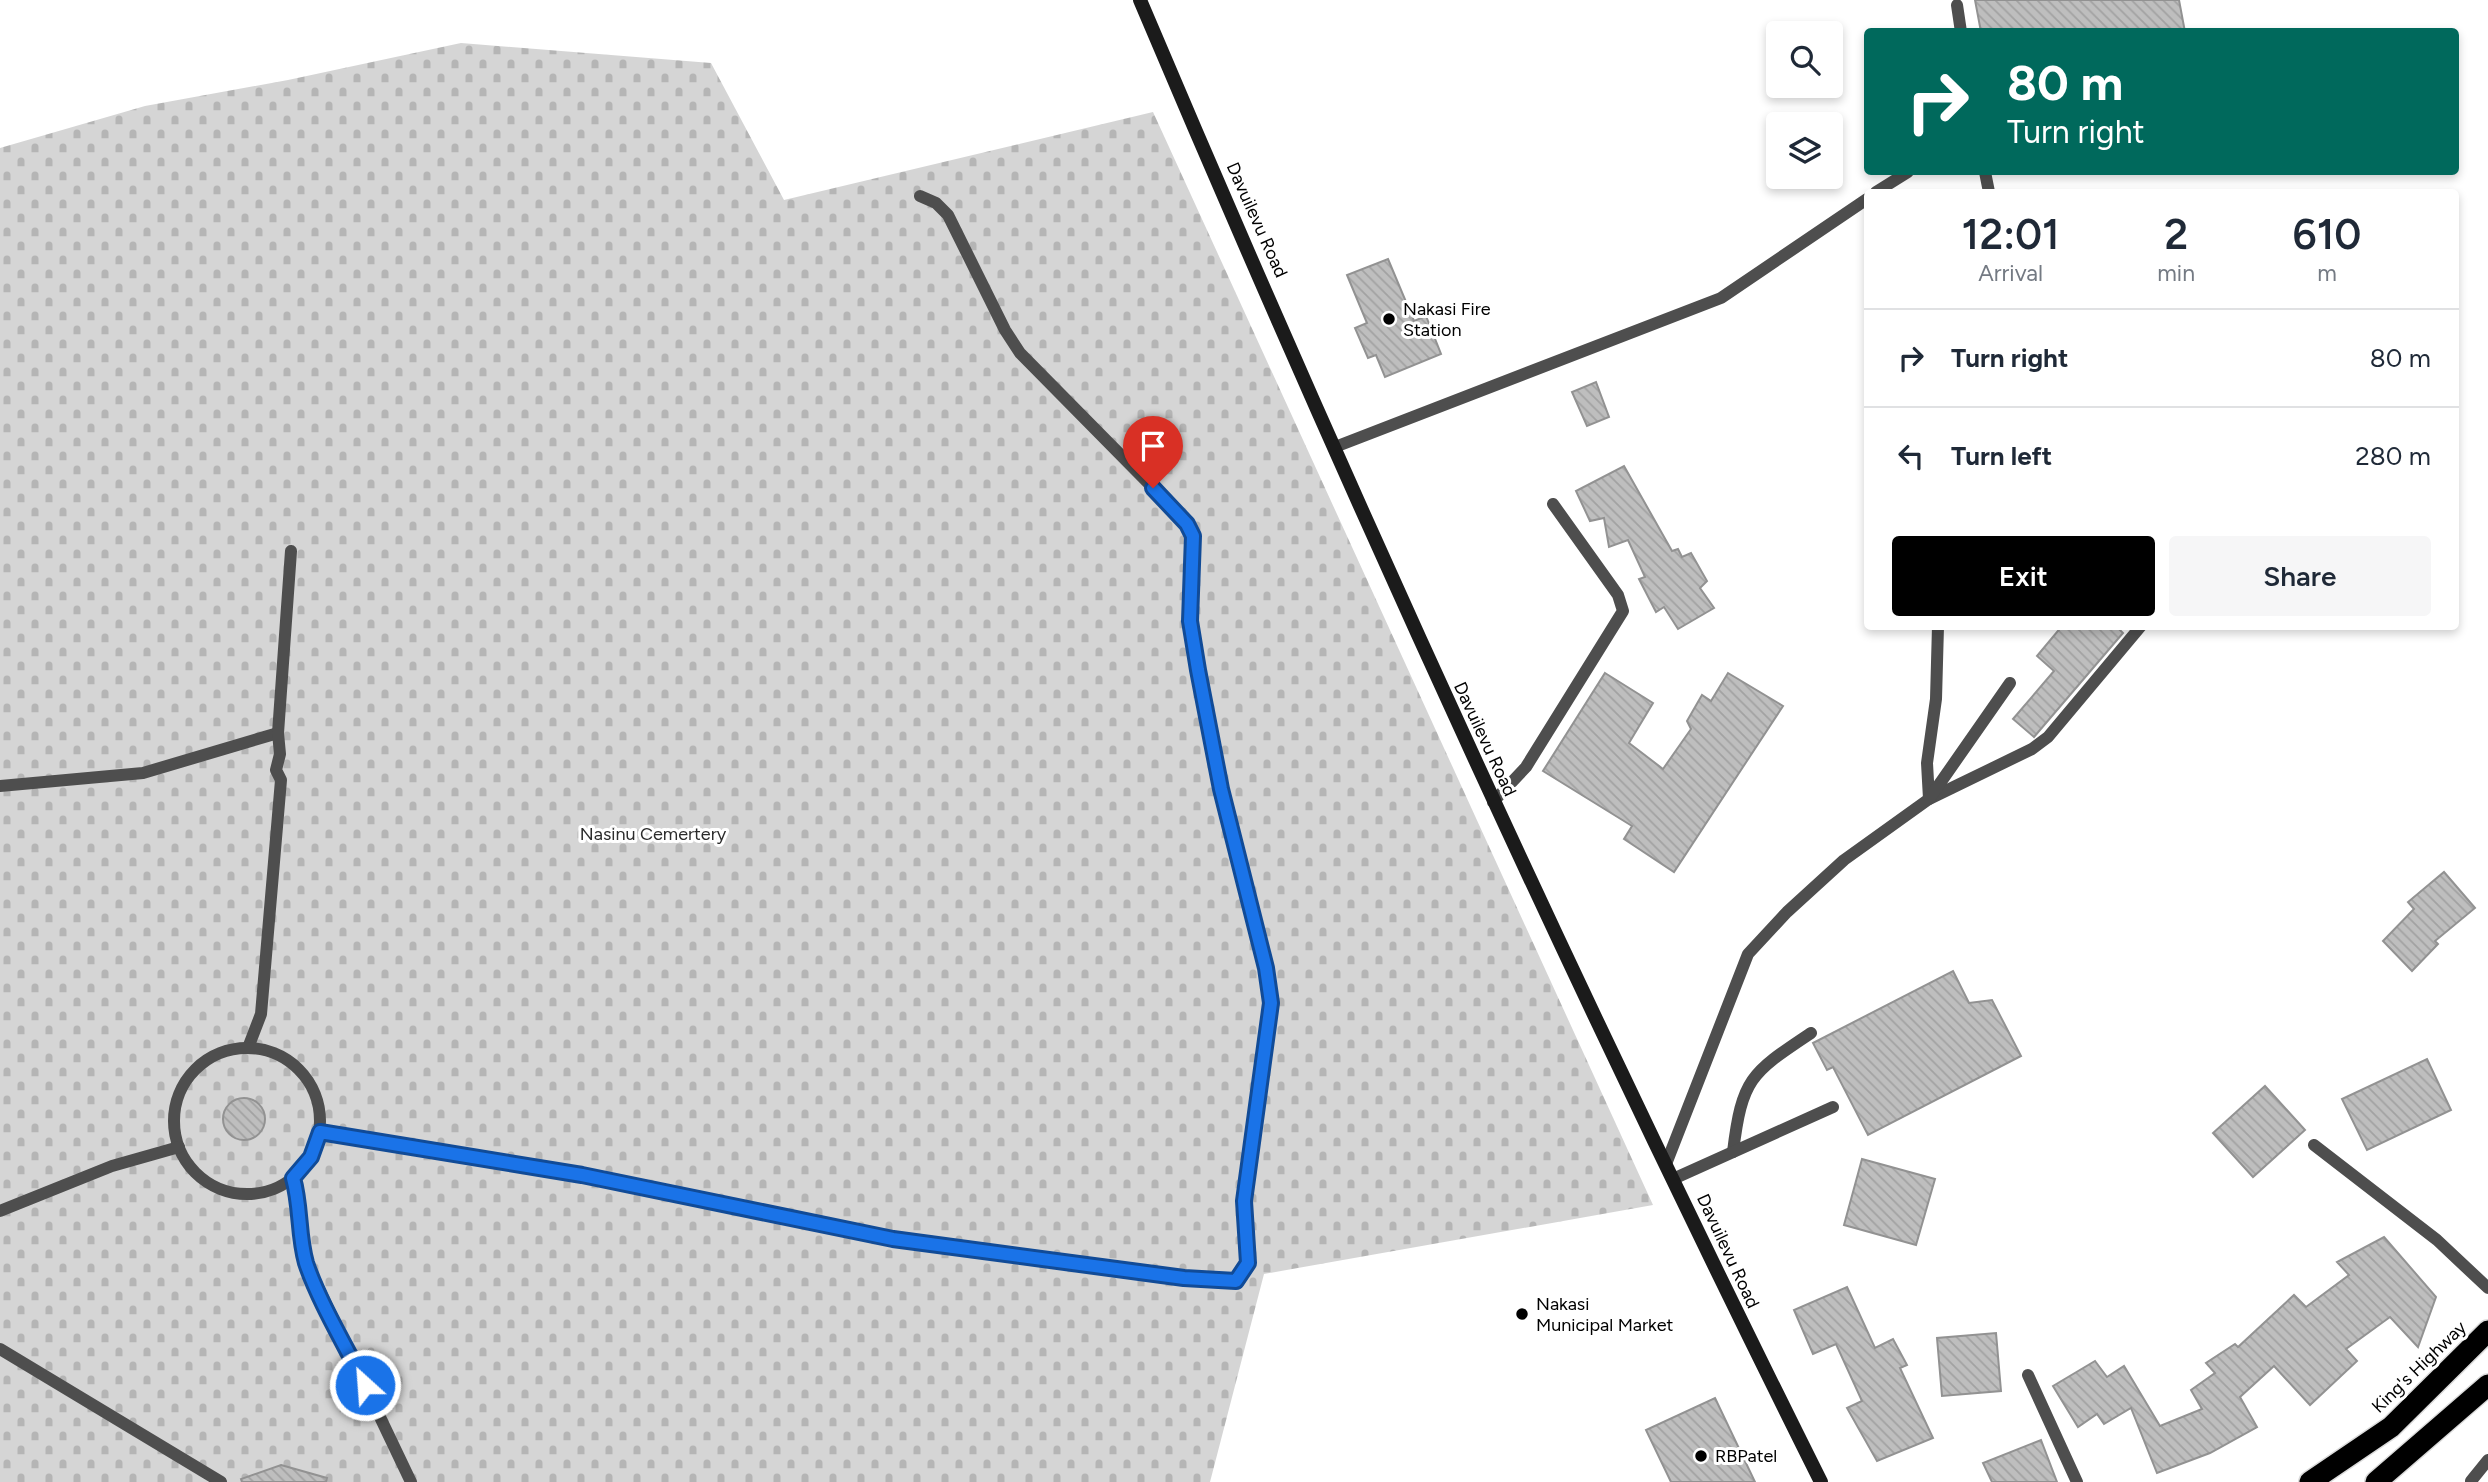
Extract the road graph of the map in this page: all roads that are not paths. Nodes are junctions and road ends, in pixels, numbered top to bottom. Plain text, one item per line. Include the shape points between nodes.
1 (1140, 0) edge
2 (1957, 5) dead end
3 (1960, 28) edge
4 (1903, 175) edge
5 (1882, 189) edge
6 (920, 196) dead end
7 (1864, 201) edge
8 (1335, 447) junction
9 (1553, 503) dead end
10 (291, 551) dead end
11 (1938, 630) edge
12 (2138, 630) edge
13 (2010, 683) dead end
14 (278, 733) junction
15 (0, 786) edge
16 (1929, 799) junction
17 (1493, 802) junction
18 (1811, 1034) dead end
19 (248, 1048) junction
20 (1833, 1107) dead end
21 (320, 1132) junction
22 (2314, 1144) dead end
23 (179, 1147) junction
24 (1733, 1152) junction
25 (1666, 1164) junction
26 (293, 1178) junction
27 (1673, 1179) junction
28 (0, 1211) edge
29 (2488, 1288) edge
30 (2488, 1331) edge
31 (0, 1349) edge
32 (2028, 1375) dead end
33 (2488, 1385) edge
34 (2488, 1460) edge
35 (2471, 1481) edge
36 (221, 1482) edge
37 (411, 1482) edge
38 (1821, 1482) edge
39 (2077, 1482) edge
40 (2310, 1482) edge
41 (2376, 1482) edge

1 - 8 street, Davuilevu Road
2 - 3 lane
4 - 5 lane
6 - 21 lane via 936,202 948,215 1004,330 1020,353 1172,507 1193,536 1190,621 1198,670 1271,1003 1244,1201 1248,1263 1236,1281 1211,1280 893,1239 582,1175
7 - 8 lane via 1721,298
8 - 17 street, Davuilevu Road
9 - 17 lane via 1618,595 1622,611 1526,767
10 - 14 lane
11 - 16 lane via 1936,699 1927,764
12 - 16 lane via 2048,737
13 - 16 lane
14 - 15 lane via 143,773
14 - 19 lane via 276,770 281,792 261,1014
16 - 25 lane via 1844,860 1748,954
17 - 25 street, Davuilevu Road
18 - 24 lane via 1763,1066 1747,1087
19 - 21 lane via 282,1057 308,1081 316,1097
19 - 23 lane via 206,1060 184,1084 174,1115
20 - 24 lane
21 - 26 lane via 311,1157
22 - 29 lane via 2437,1240
23 - 26 lane via 201,1177 234,1192 259,1193
23 - 28 lane via 112,1166
24 - 27 lane
25 - 27 street, Davuilevu Road
26 - 37 lane via 307,1264
27 - 38 street, Davuilevu Road
30 - 40 highway, King's Highway via 2391,1427
31 - 36 lane
32 - 39 lane
33 - 41 highway
34 - 35 lane

